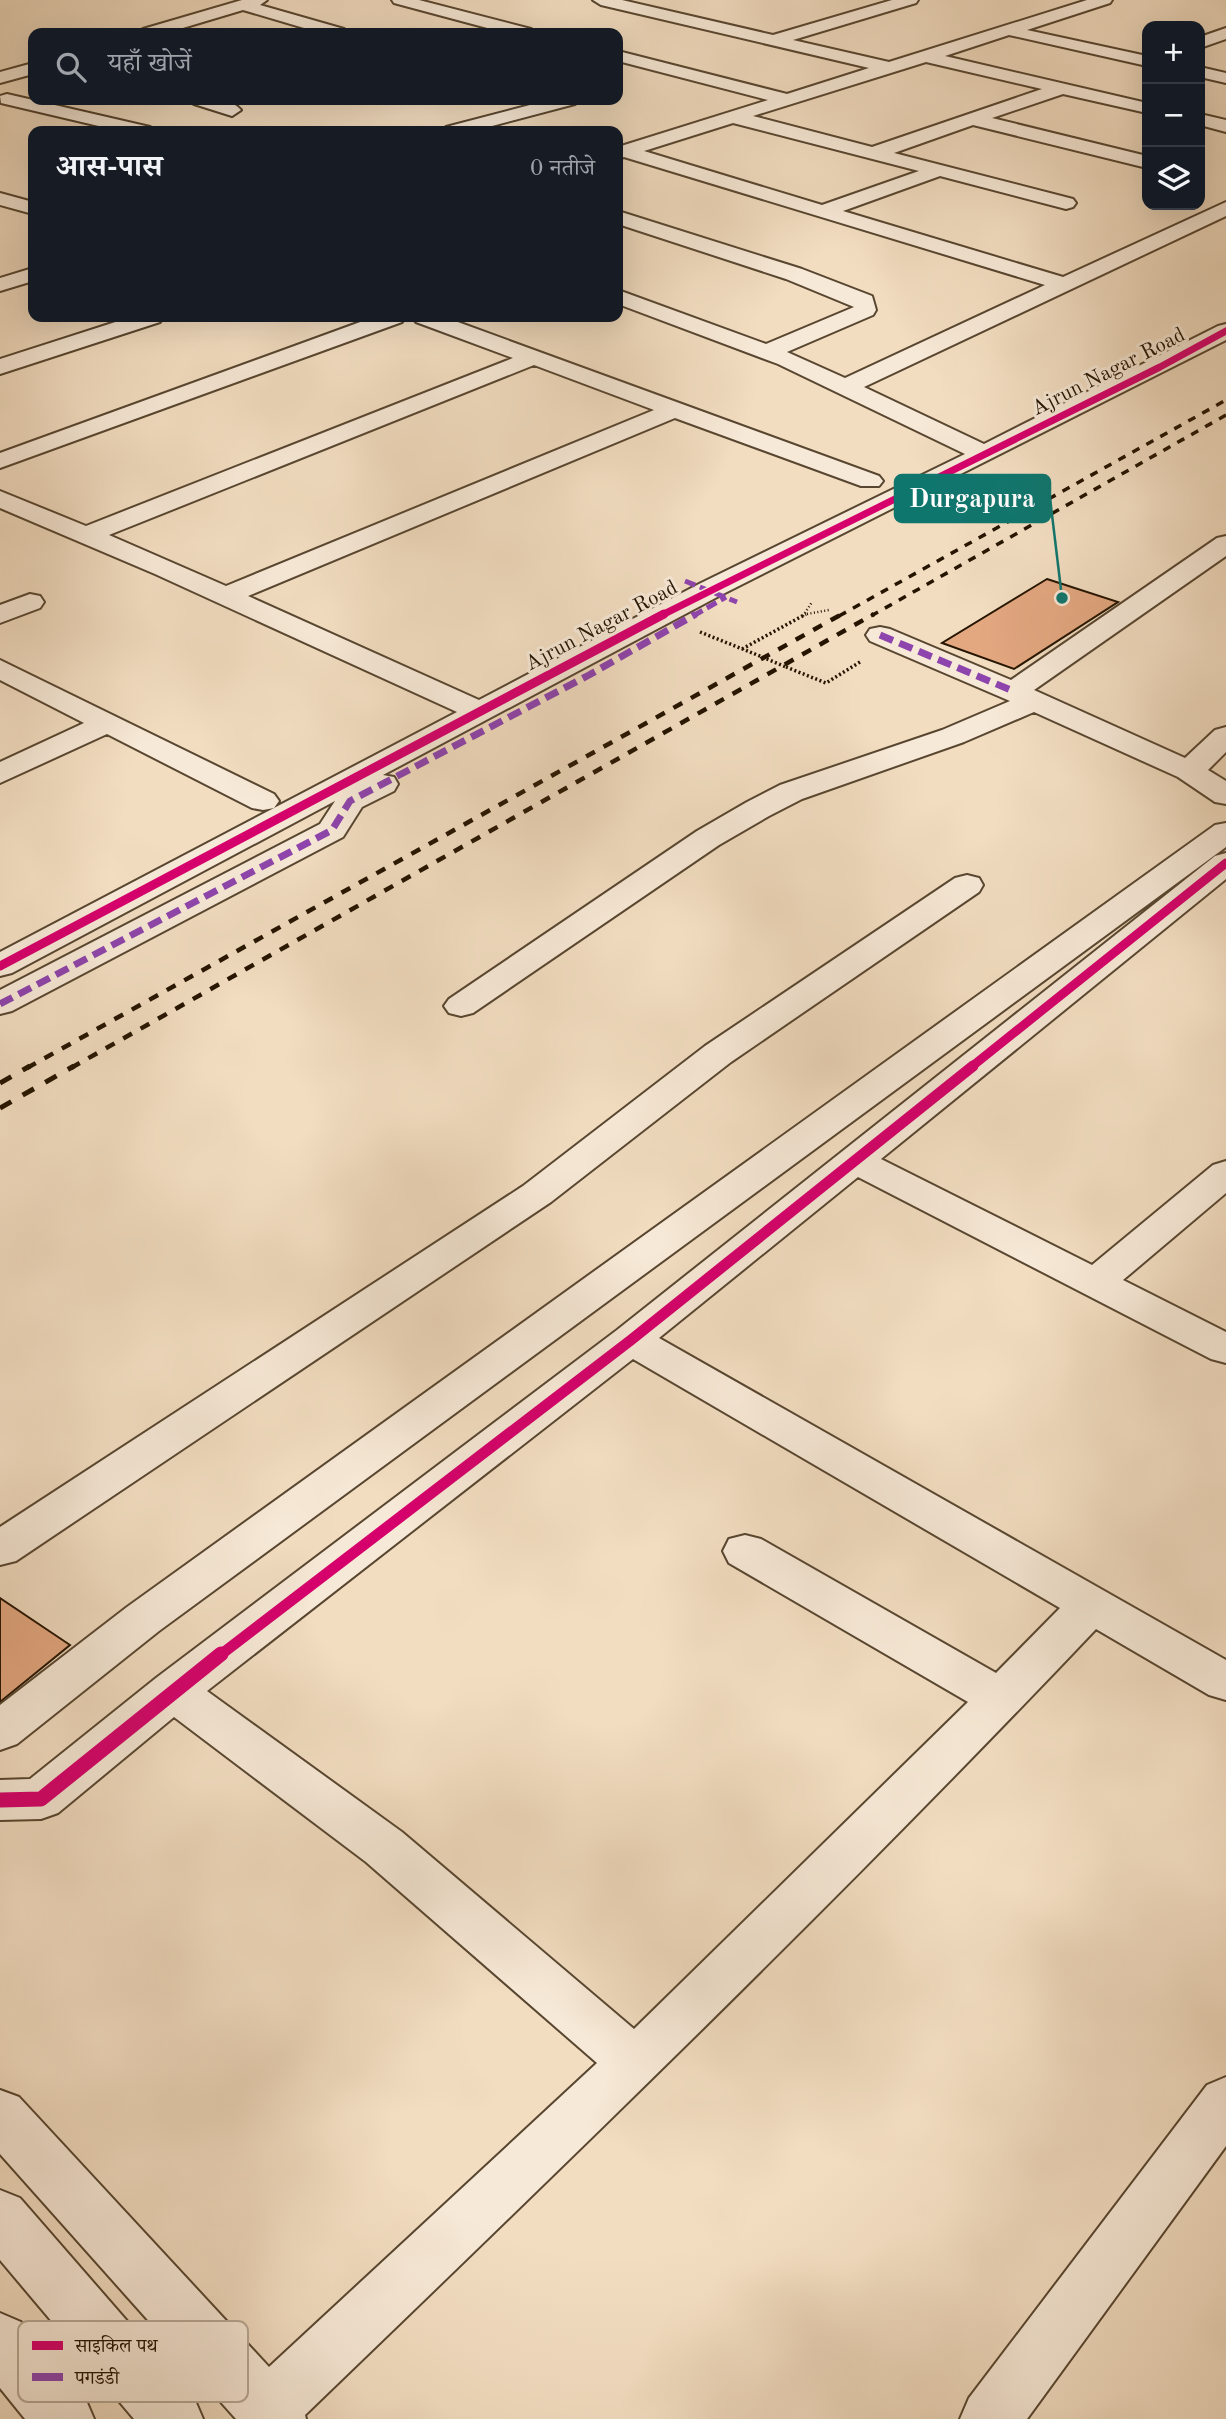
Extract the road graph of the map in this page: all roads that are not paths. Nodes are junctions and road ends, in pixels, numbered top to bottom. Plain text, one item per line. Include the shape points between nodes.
1 (400, 0) edge
2 (601, 0) edge
3 (659, 0) edge
4 (856, 0) edge
5 (910, 0) edge
6 (1061, 0) edge
7 (1096, 3) edge
8 (257, 6) edge
9 (887, 7) junction
10 (634, 8) junction
11 (169, 28) edge
12 (217, 28) edge
13 (323, 28) edge
14 (506, 28) edge
15 (1009, 31) junction
16 (1226, 33) edge
17 (774, 40) junction
18 (1205, 41) edge
19 (623, 57) edge
20 (926, 57) junction
21 (1142, 60) edge
22 (670, 68) junction
23 (891, 68) junction
24 (28, 70) edge
25 (1205, 73) edge
26 (0, 78) edge
27 (1226, 78) edge
28 (631, 81) dead end
29 (1062, 88) junction
30 (28, 92) edge
31 (789, 100) junction
32 (28, 104) edge
33 (31, 105) edge
34 (216, 105) edge
35 (550, 105) edge
36 (1142, 107) edge
37 (232, 110) dead end
38 (61, 112) junction
39 (0, 113) edge
40 (733, 117) junction
41 (972, 119) junction
42 (1205, 121) edge
43 (32, 122) junction
44 (47, 126) edge
45 (121, 126) edge
46 (472, 126) edge
47 (1226, 126) edge
48 (623, 151) edge
49 (623, 153) edge
50 (874, 153) junction
51 (1142, 161) edge
52 (940, 170) junction
53 (1066, 203) dead end
54 (1226, 208) edge
55 (826, 210) junction
56 (623, 219) edge
57 (28, 276) edge
58 (1065, 284) junction
59 (0, 285) edge
60 (623, 299) edge
61 (1226, 308) edge
62 (137, 322) edge
63 (380, 322) edge
64 (438, 322) edge
65 (1226, 331) edge
66 (767, 352) junction
67 (535, 357) junction
68 (0, 367) edge
69 (843, 388) junction
70 (678, 408) junction
71 (953, 440) junction
72 (985, 454) junction
73 (0, 461) edge
74 (870, 481) junction
75 (8, 505) edge
76 (86, 535) junction
77 (1226, 544) edge
78 (685, 581) junction
79 (225, 596) junction
80 (30, 602) dead end
81 (0, 615) edge
82 (887, 638) road end
83 (0, 668) edge
84 (1023, 696) junction
85 (466, 706) junction
86 (108, 723) junction
87 (1226, 736) edge
88 (1189, 771) junction
89 (0, 774) edge
90 (1226, 794) edge
91 (263, 801) junction
92 (1226, 832) edge
93 (1226, 863) edge
94 (967, 885) dead end
95 (0, 940) edge
96 (0, 966) edge
97 (0, 1004) edge
98 (460, 1006) dead end
99 (854, 1160) junction
100 (1226, 1173) edge
101 (1096, 1282) junction
102 (631, 1340) junction
103 (1226, 1349) edge
104 (0, 1549) edge
105 (745, 1551) dead end
106 (1092, 1604) junction
107 (1226, 1682) edge
108 (173, 1691) junction
109 (1000, 1698) junction
110 (0, 1731) edge
111 (0, 1800) edge
112 (635, 2063) junction
113 (1226, 2102) edge
114 (0, 2115) edge
115 (0, 2217) edge
116 (89, 2321) edge
117 (187, 2321) edge
118 (0, 2343) edge
119 (18, 2364) edge
120 (248, 2389) edge
121 (50, 2402) edge
122 (158, 2402) edge
123 (271, 2414) edge
124 (64, 2419) edge
125 (173, 2419) edge
126 (990, 2419) edge

1 - 14 street
2 - 10 street
3 - 10 street
4 - 9 street
5 - 9 street
6 - 7 street
7 - 15 street
8 - 11 street
8 - 12 street
8 - 13 street
9 - 17 street
10 - 17 street
15 - 20 street
15 - 21 street
16 - 18 street
17 - 23 street
19 - 22 street
20 - 23 street
20 - 29 street
22 - 28 street
22 - 31 street
23 - 31 street
24 - 26 street
25 - 27 street
29 - 36 street
29 - 41 street
30 - 32 street via 6,99
31 - 40 street
33 - 38 street
34 - 37 street
35 - 46 street
38 - 43 street
38 - 45 street
39 - 43 street
40 - 48 street
40 - 50 street
41 - 50 street
41 - 51 street
42 - 47 street
43 - 44 street
49 - 55 street
50 - 52 street
52 - 53 street
52 - 55 street
54 - 58 street
55 - 58 street
56 - 66 street via 864,301 864,310
57 - 59 street
58 - 69 street
60 - 66 street
61 - 71 street, Ajrun Nagar Road
62 - 68 street
63 - 73 street
64 - 67 street
65 - 72 street, Ajrun Nagar Road
66 - 69 street
67 - 70 street
67 - 76 street
69 - 71 street
70 - 74 street
70 - 79 street
71 - 72 street
71 - 74 street, Ajrun Nagar Road
72 - 85 street, Ajrun Nagar Road
74 - 78 street, Ajrun Nagar Road
75 - 76 street
76 - 79 street
77 - 84 street
78 - 85 street, Ajrun Nagar Road
78 - 97 street via 732,600 350,801 332,830
79 - 85 street
80 - 81 street
82 - 84 street
83 - 86 street
84 - 88 street
84 - 98 street via 953,736 803,787 758,809
85 - 91 street, Ajrun Nagar Road
85 - 96 street, Ajrun Nagar Road
86 - 89 street
86 - 91 street
87 - 88 street
88 - 90 street
91 - 95 street, Ajrun Nagar Road
92 - 110 street via 154,1611
93 - 99 street
94 - 104 street via 718,1054 537,1194
99 - 101 street
99 - 102 street
100 - 101 street
101 - 103 street
102 - 106 street
102 - 108 street
105 - 109 street
106 - 107 street
106 - 109 street
108 - 111 street via 41,1799
108 - 112 street via 384,1847
109 - 112 street
112 - 123 street
113 - 126 street
114 - 117 street
115 - 116 street
118 - 119 street
120 - 123 street
121 - 124 street
122 - 125 street

